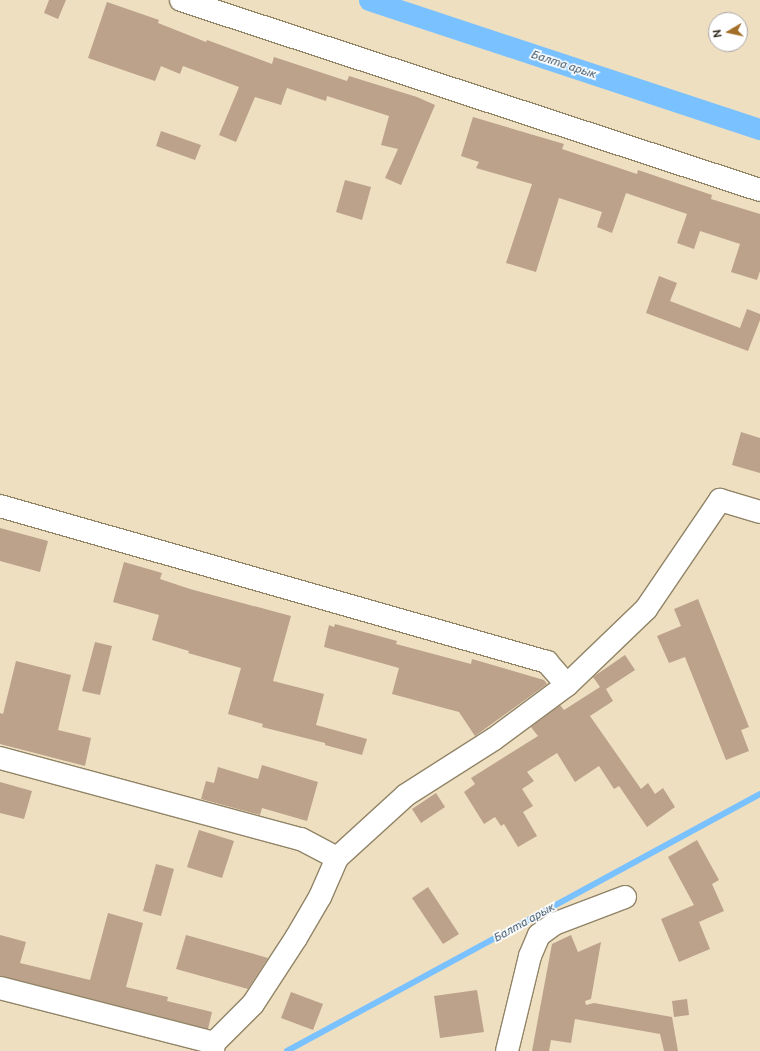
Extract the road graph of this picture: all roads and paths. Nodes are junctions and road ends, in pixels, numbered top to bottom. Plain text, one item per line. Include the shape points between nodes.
1 (181, 0) edge
2 (760, 190) edge
3 (0, 506) edge
4 (760, 512) edge
5 (567, 685) junction
6 (0, 758) edge
7 (338, 858) junction
8 (625, 897) dead end
9 (0, 988) edge
10 (214, 1047) edge
11 (507, 1051) edge

1 - 2 street
3 - 5 street via 547,662
4 - 5 street via 720,500 646,609
5 - 7 street via 494,739 406,795
6 - 7 street via 300,839
7 - 10 street via 320,897 253,1004
8 - 11 street via 554,924 539,935 530,956
9 - 10 street

